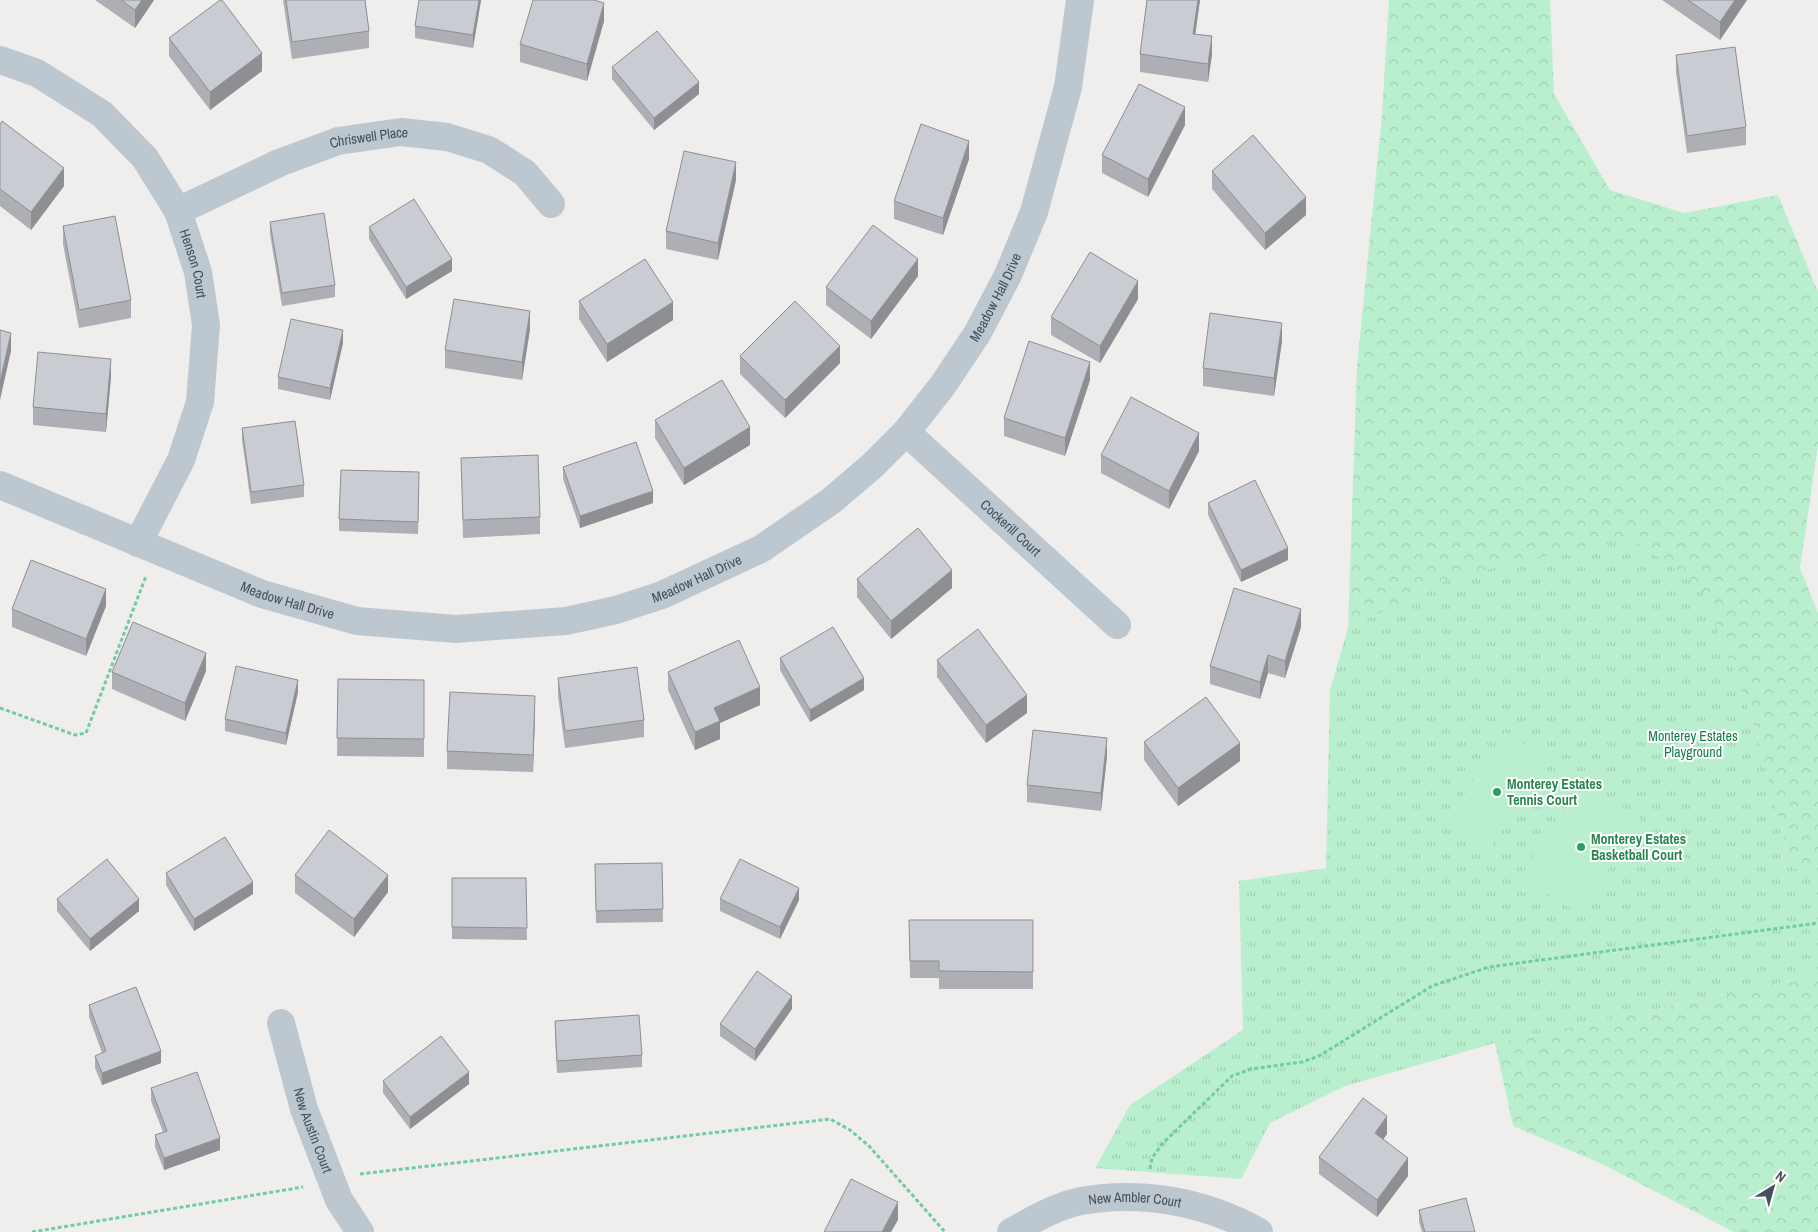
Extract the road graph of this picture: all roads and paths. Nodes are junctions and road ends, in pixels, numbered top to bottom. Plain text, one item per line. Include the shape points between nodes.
1 (1080, 0) edge
2 (0, 60) edge
3 (551, 204) dead end
4 (178, 211) junction
5 (906, 432) junction
6 (0, 485) edge
7 (147, 546) junction
8 (1117, 625) dead end
9 (0, 708) edge
10 (1818, 923) edge
11 (280, 1023) dead end
12 (332, 1179) junction
13 (1147, 1197) junction
14 (32, 1232) edge
15 (360, 1232) edge
16 (945, 1232) edge
17 (1011, 1232) edge
18 (1259, 1232) edge

1 - 5 street, Meadow Hall Drive via 1068,87 1030,221 1008,275 977,334
2 - 4 street, Henson Court via 36,73 102,114 145,158
3 - 4 street, Chriswell Place via 525,173 489,150 448,138 401,132 338,141 279,163
4 - 7 street, Henson Court via 198,272 206,324 200,402
5 - 7 street, Meadow Hall Drive via 831,501 761,549 662,594 616,610 566,621 456,629 357,621 262,594
5 - 8 street, Cockerill Court
6 - 7 street, Meadow Hall Drive
7 - 9 path via 86,733 75,735
10 - 13 path via 1489,967 1432,986 1319,1056 1302,1062 1251,1069 1232,1076 1163,1143 1152,1158
11 - 12 street, New Austin Court via 304,1109
12 - 14 path via 296,1189
12 - 15 street, New Austin Court via 339,1200
12 - 16 path via 830,1119 869,1146
13 - 17 street, New Ambler Court via 1081,1202 1053,1210
13 - 18 street, New Ambler Court via 1218,1213

